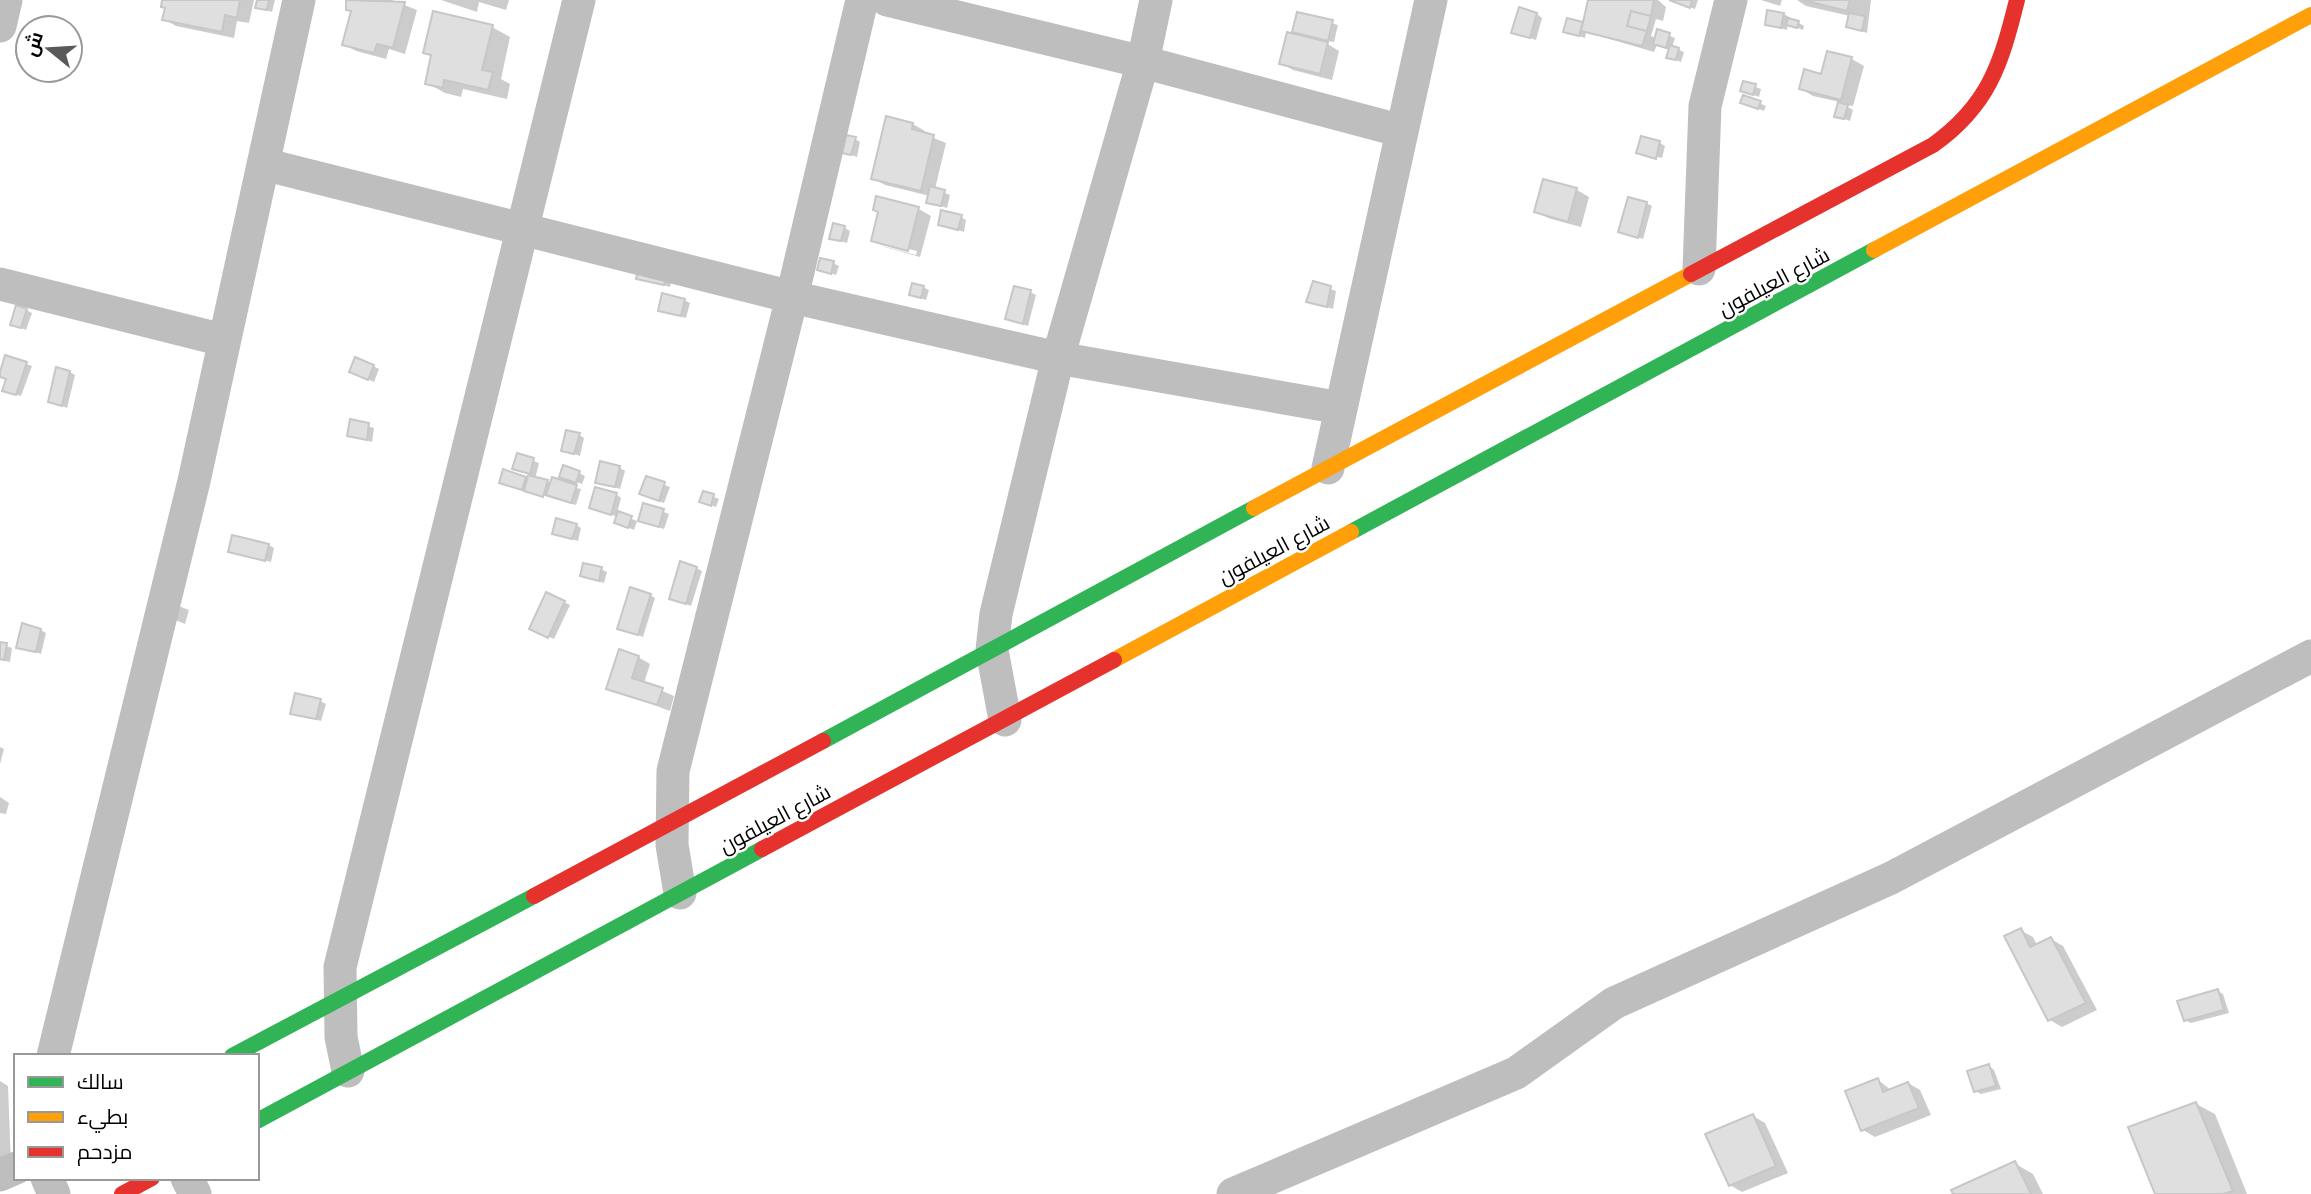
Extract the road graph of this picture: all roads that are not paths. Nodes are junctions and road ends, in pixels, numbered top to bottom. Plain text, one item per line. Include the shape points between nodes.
1 (6, 0) edge
2 (299, 0) edge
3 (579, 0) edge
4 (862, 0) edge
5 (887, 0) edge
6 (1156, 0) edge
7 (1431, 0) edge
8 (1731, 0) edge
9 (2017, 0) edge
10 (2311, 15) edge
11 (0, 26) edge
12 (1143, 62) junction
13 (1402, 131) junction
14 (263, 164) junction
15 (524, 228) junction
16 (1699, 269) junction
17 (0, 284) edge
18 (792, 297) junction
19 (223, 340) junction
20 (1058, 358) junction
21 (1341, 408) junction
22 (1328, 468) junction
23 (992, 650) junction
24 (2311, 656) edge
25 (1005, 720) junction
26 (672, 824) junction
27 (680, 893) junction
28 (338, 1000) junction
29 (53, 1054) edge
30 (236, 1054) edge
31 (348, 1072) junction
32 (259, 1120) edge
33 (148, 1180) edge
34 (122, 1194) edge
35 (1233, 1194) edge

1 - 11 street
2 - 14 street
3 - 15 street
4 - 18 street
5 - 12 street
6 - 12 street
7 - 13 street
8 - 16 street via 1705,106
9 - 16 main road via 1993,83 1970,117 1952,132
10 - 25 main road, شارع العيلفون
12 - 13 street
12 - 20 street
13 - 21 street
14 - 15 street
14 - 19 street
15 - 18 street
15 - 28 street via 340,967
16 - 22 main road
17 - 19 street
18 - 20 street
18 - 26 street via 673,771
19 - 29 street via 194,481
20 - 21 street
20 - 23 street via 996,614
21 - 22 street
22 - 23 main road
23 - 25 street
23 - 26 main road
24 - 35 street via 1891,878 1614,1003 1516,1073
25 - 27 main road, شارع العيلفون
26 - 27 street
26 - 28 main road
27 - 31 main road, شارع العيلفون
28 - 30 main road
28 - 31 street
31 - 32 main road, شارع العيلفون
33 - 34 main road

